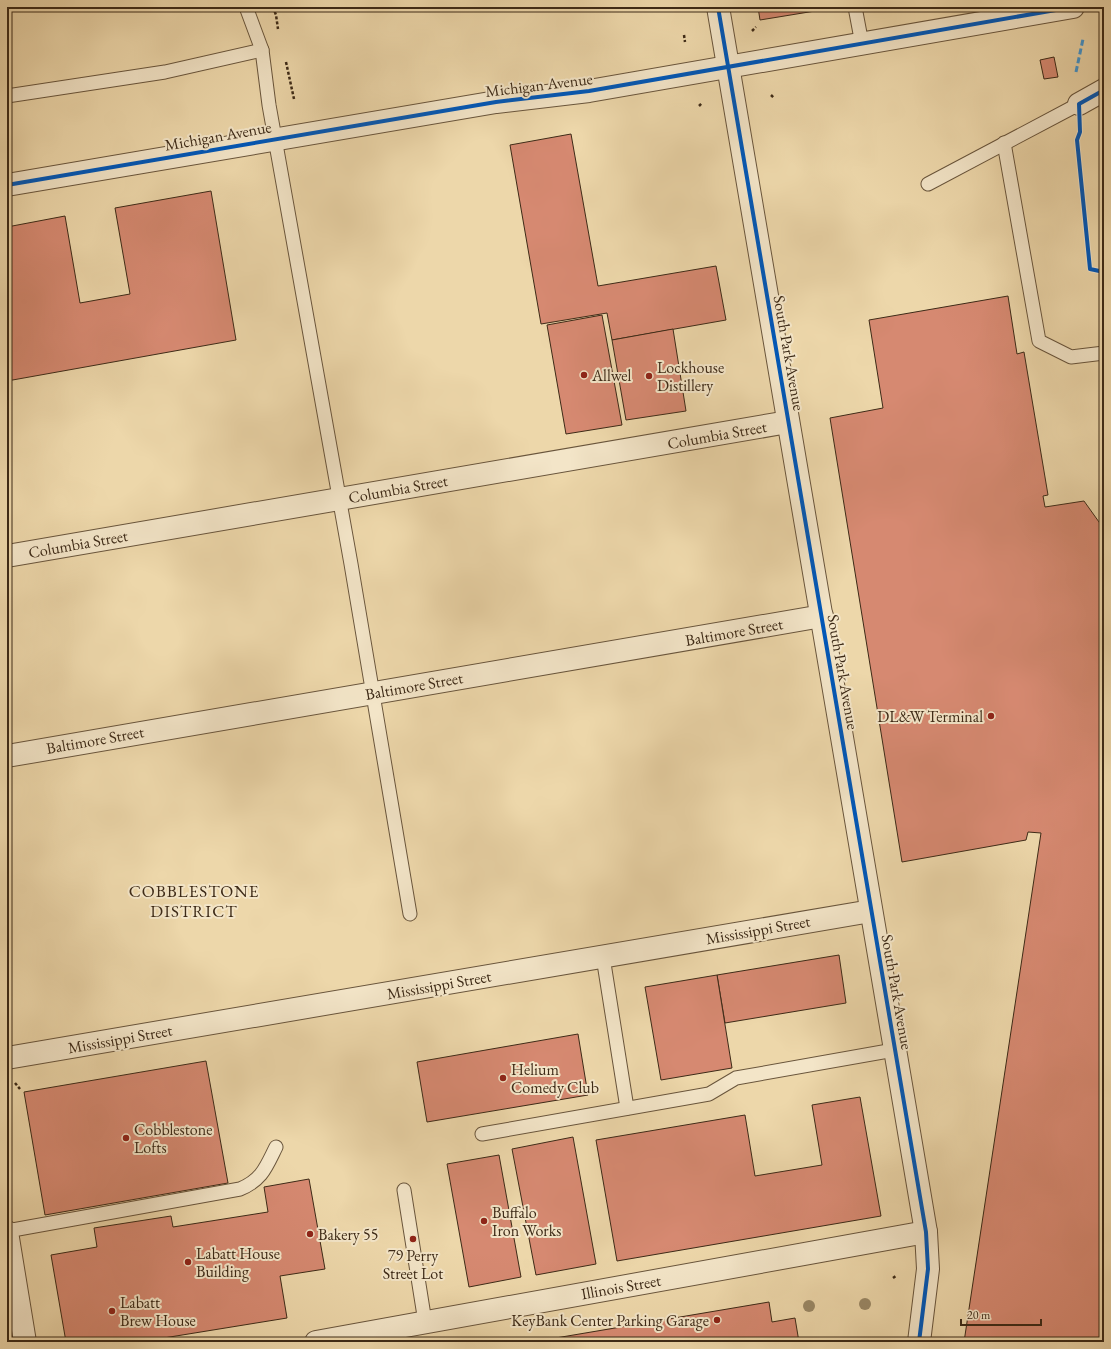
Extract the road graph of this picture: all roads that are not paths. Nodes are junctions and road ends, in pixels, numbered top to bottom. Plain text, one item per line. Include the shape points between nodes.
1 (246, 7) edge
2 (718, 7) edge
3 (855, 7) edge
4 (1073, 7) edge
5 (1003, 12) edge
6 (862, 44) junction
7 (262, 50) junction
8 (728, 67) junction
9 (1104, 90) edge
10 (7, 96) edge
11 (1078, 104) joint
12 (275, 139) junction
13 (1004, 143) junction
14 (928, 184) dead end
15 (7, 185) edge
16 (1104, 353) edge
17 (788, 422) junction
18 (340, 499) junction
19 (7, 556) edge
20 (822, 616) junction
21 (372, 693) junction
22 (7, 756) edge
23 (871, 911) junction
24 (410, 914) dead end
25 (603, 957) junction
26 (894, 1050) junction
27 (7, 1058) edge
28 (627, 1108) junction
29 (482, 1134) dead end
30 (276, 1147) dead end
31 (404, 1190) dead end
32 (7, 1232) edge
33 (926, 1232) junction
34 (425, 1322) junction
35 (25, 1342) edge
36 (316, 1342) edge
37 (919, 1342) edge

1 - 7 lane
2 - 8 street, South Park Avenue
3 - 6 lane
4 - 5 street, Michigan Avenue
5 - 6 street, Michigan Avenue
6 - 8 street, Michigan Avenue
7 - 10 lane via 165,72
7 - 12 lane
8 - 12 street, Michigan Avenue
8 - 17 street, South Park Avenue
9 - 11 street
11 - 13 lane
12 - 15 street, Michigan Avenue
12 - 18 lane
13 - 14 lane
13 - 16 lane via 1039,341 1071,357
17 - 18 street, Columbia Street
17 - 20 street, South Park Avenue
18 - 19 street, Columbia Street
18 - 21 lane
20 - 21 street, Baltimore Street
20 - 23 street, South Park Avenue
21 - 22 street, Baltimore Street
21 - 24 lane
23 - 25 street, Mississippi Street
23 - 26 street, South Park Avenue
25 - 27 street, Mississippi Street
25 - 28 lane
26 - 28 lane via 736,1078 709,1094
26 - 33 street, South Park Avenue
28 - 29 lane
30 - 32 lane via 260,1177 249,1186 240,1189
31 - 34 lane
32 - 35 street
33 - 34 street, Illinois Street
33 - 37 street, South Park Avenue via 928,1269
34 - 36 street, Illinois Street

